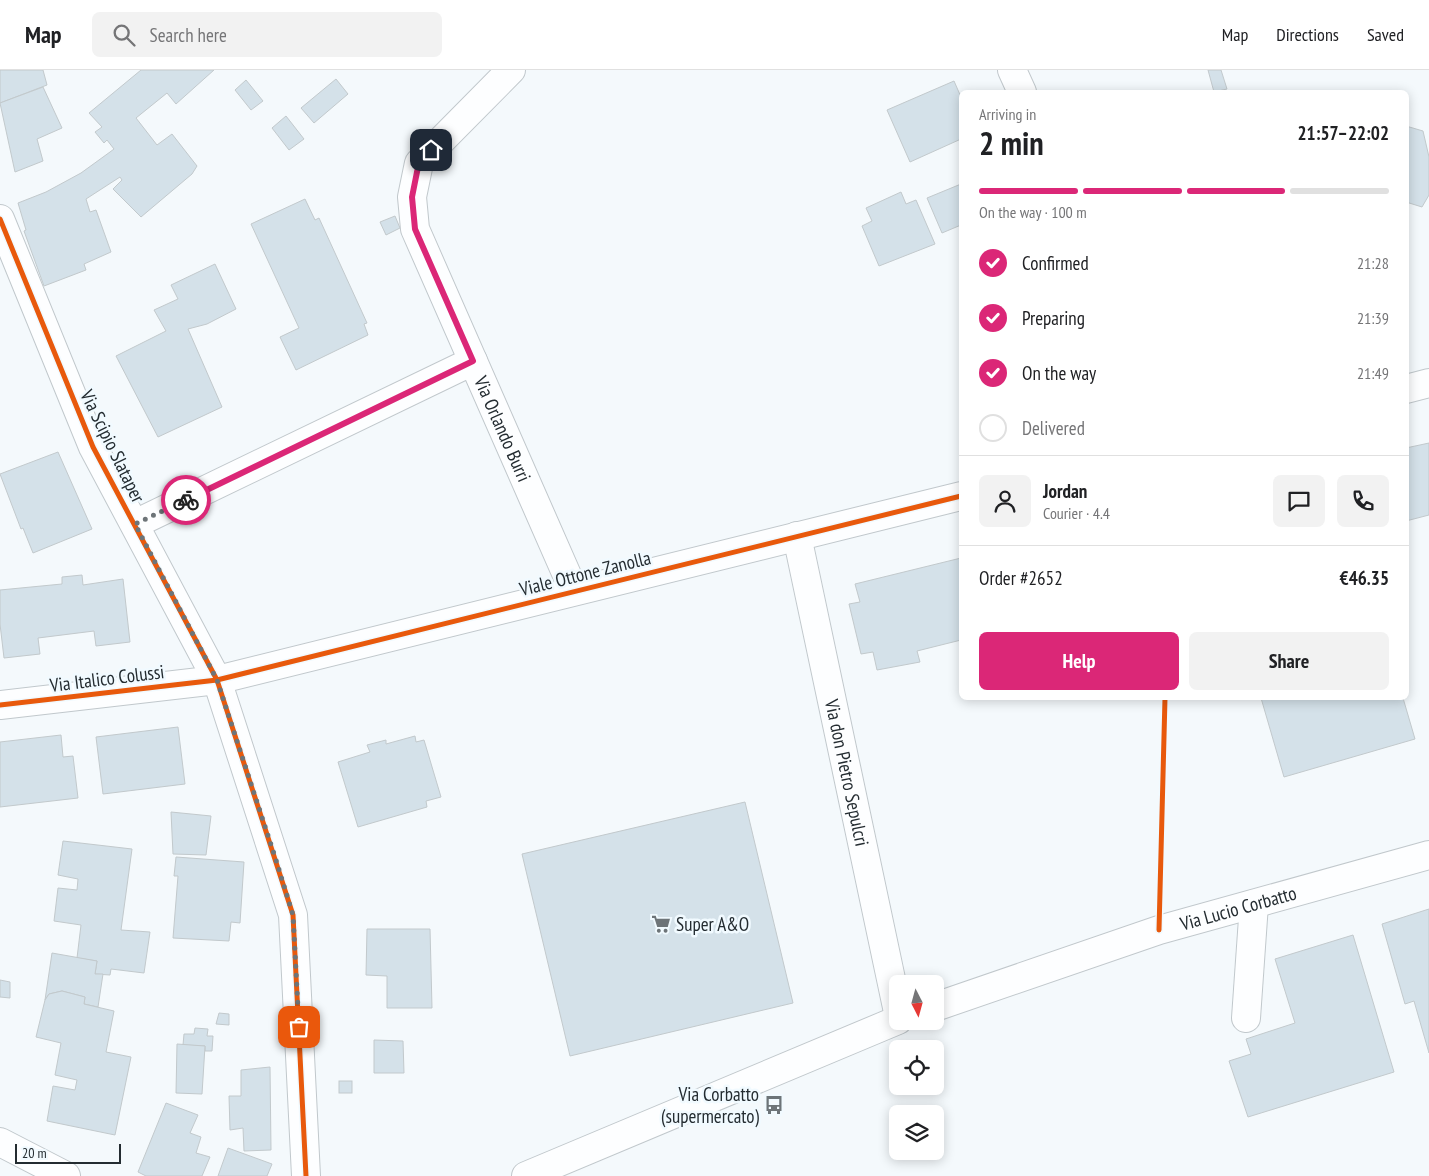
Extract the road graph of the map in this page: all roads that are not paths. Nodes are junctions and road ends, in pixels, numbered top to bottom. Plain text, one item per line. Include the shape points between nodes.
1 (511, 70) edge
2 (1012, 70) edge
3 (1021, 90) edge
4 (0, 219) edge
5 (473, 361) junction
6 (1429, 383) edge
7 (1409, 388) edge
8 (959, 496) edge
9 (135, 524) junction
10 (797, 536) junction
11 (574, 591) junction
12 (217, 680) junction
13 (0, 705) edge
14 (1429, 855) edge
15 (1254, 904) junction
16 (890, 975) edge
17 (944, 1004) edge
18 (1246, 1018) dead end
19 (889, 1024) edge
20 (0, 1142) edge
21 (66, 1176) edge
22 (306, 1176) edge
23 (526, 1176) edge

1 - 5 street, Via Orlando Burri via 419,162 412,197 415,229
2 - 3 street
4 - 9 street, Via Scipio Slataper via 93,447
5 - 9 street
5 - 11 street, Via Orlando Burri
6 - 7 street
8 - 10 street, Viale Ottone Zanolla
9 - 12 street, Via Scipio Slataper
10 - 11 street, Viale Ottone Zanolla
10 - 16 street, Via don Pietro Sepulcri
11 - 12 street, Viale Ottone Zanolla
12 - 13 street, Via Italico Colussi
12 - 22 street, Via Scipio Slataper via 293,915
14 - 15 street, Via Lucio Corbatto
15 - 17 street, Via Lucio Corbatto via 1160,930
15 - 18 street
19 - 23 street
20 - 21 street

